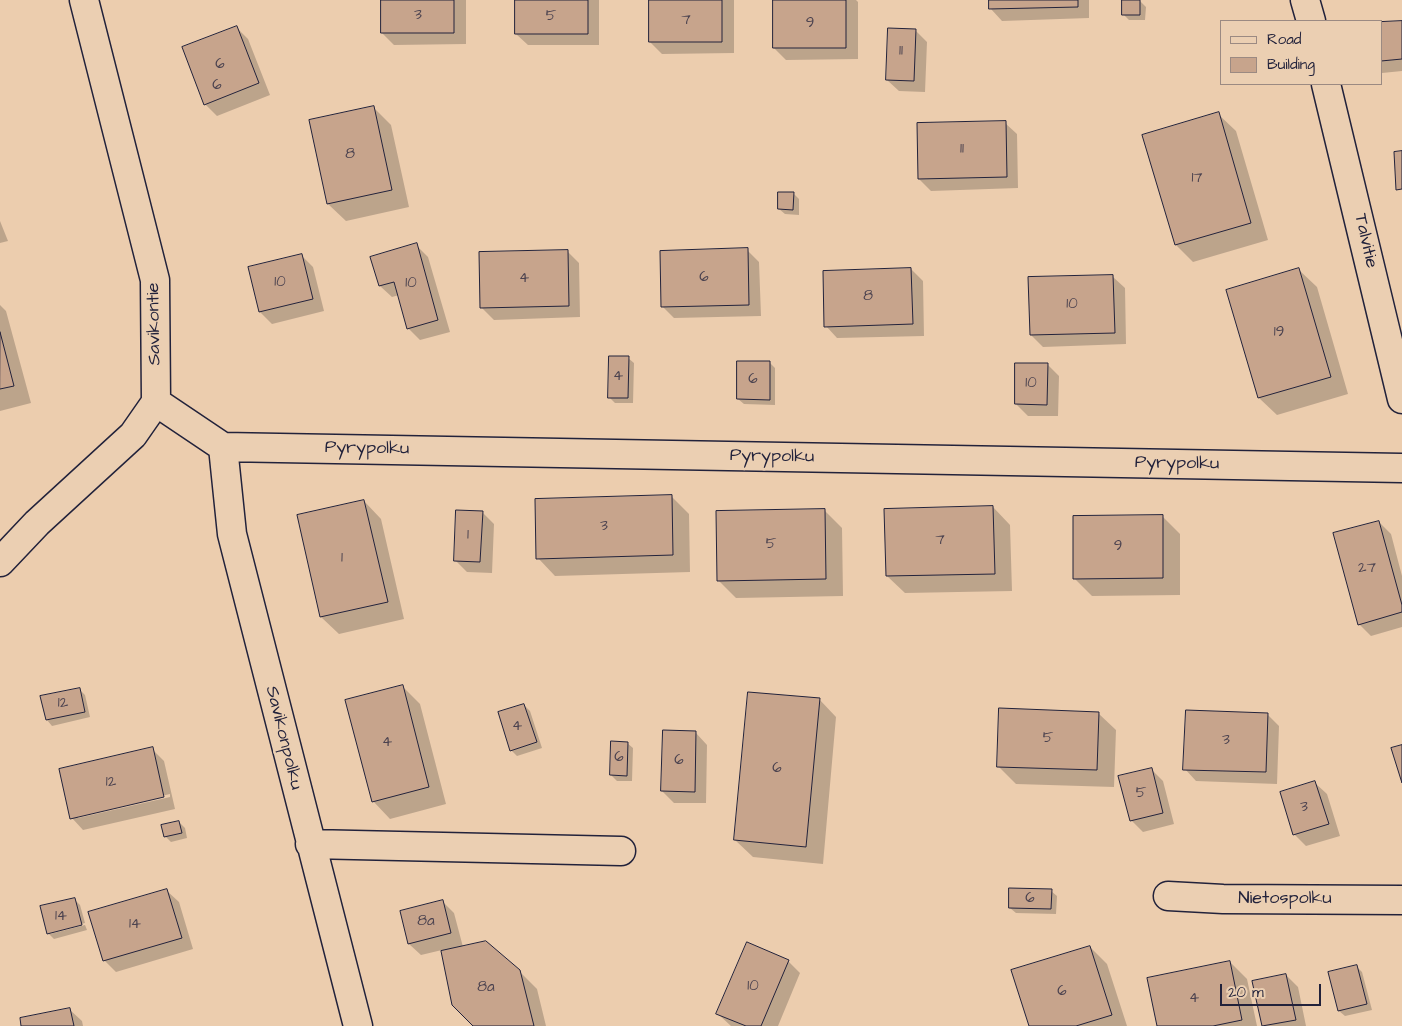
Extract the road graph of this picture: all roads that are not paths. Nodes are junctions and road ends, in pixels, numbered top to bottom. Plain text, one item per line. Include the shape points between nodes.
1 (84, 0) edge
2 (1305, 0) edge
3 (1311, 20) edge
4 (1326, 85) edge
5 (1402, 399) edge
6 (156, 402) junction
7 (223, 447) junction
8 (1402, 468) edge
9 (0, 562) edge
10 (310, 844) junction
11 (621, 851) dead end
12 (1168, 896) dead end
13 (1402, 900) edge
14 (358, 1026) edge

1 - 6 street, Savikontie via 155,280
2 - 3 street
4 - 5 street, Talvitie
6 - 7 street
6 - 9 street via 133,435 36,522
7 - 8 street, Pyrypolku
7 - 10 street, Savikonpolku via 232,534
10 - 11 street
10 - 14 street, Savikonpolku
12 - 13 street, Nietospolku

